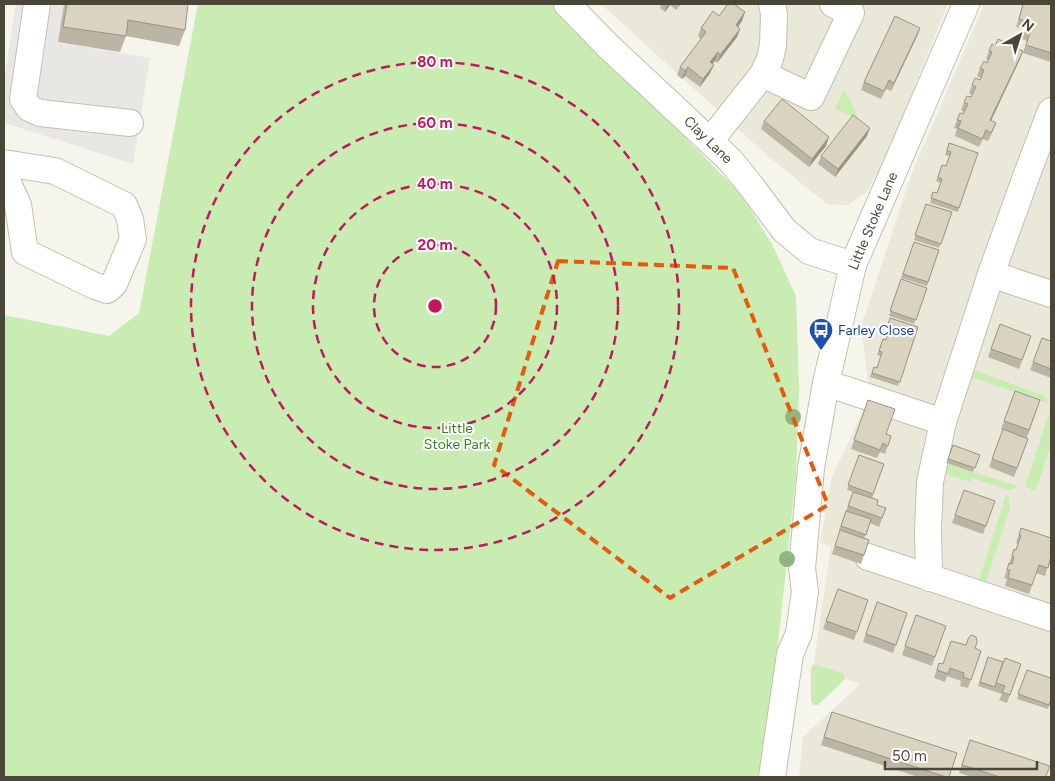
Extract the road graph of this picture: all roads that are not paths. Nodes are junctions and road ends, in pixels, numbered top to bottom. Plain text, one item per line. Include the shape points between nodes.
1 (37, 4) edge
2 (567, 4) edge
3 (772, 4) edge
4 (833, 4) edge
5 (966, 4) edge
6 (763, 74) junction
7 (1051, 111) edge
8 (130, 123) dead end
9 (710, 141) junction
10 (4, 163) edge
11 (4, 174) edge
12 (853, 266) junction
13 (991, 274) junction
14 (1051, 294) edge
15 (826, 383) junction
16 (943, 422) junction
17 (868, 557) edge
18 (929, 578) junction
19 (1051, 618) edge
20 (773, 777) edge

1 - 8 street via 23,100 40,113
2 - 9 street, Clay Lane
3 - 6 street via 773,45
4 - 6 street via 851,13 811,97
5 - 12 street, Little Stoke Lane
6 - 9 street
7 - 13 street
9 - 12 street, Clay Lane via 730,160 784,230 809,251
10 - 11 street via 56,171 124,205 133,239 114,284 108,290 26,252 18,205
12 - 15 street, Little Stoke Lane
13 - 14 street
13 - 16 street
15 - 16 street
15 - 20 street, Little Stoke Lane via 811,468 802,568 805,592 799,633 790,654
16 - 18 street via 930,482
17 - 18 street
18 - 19 street

